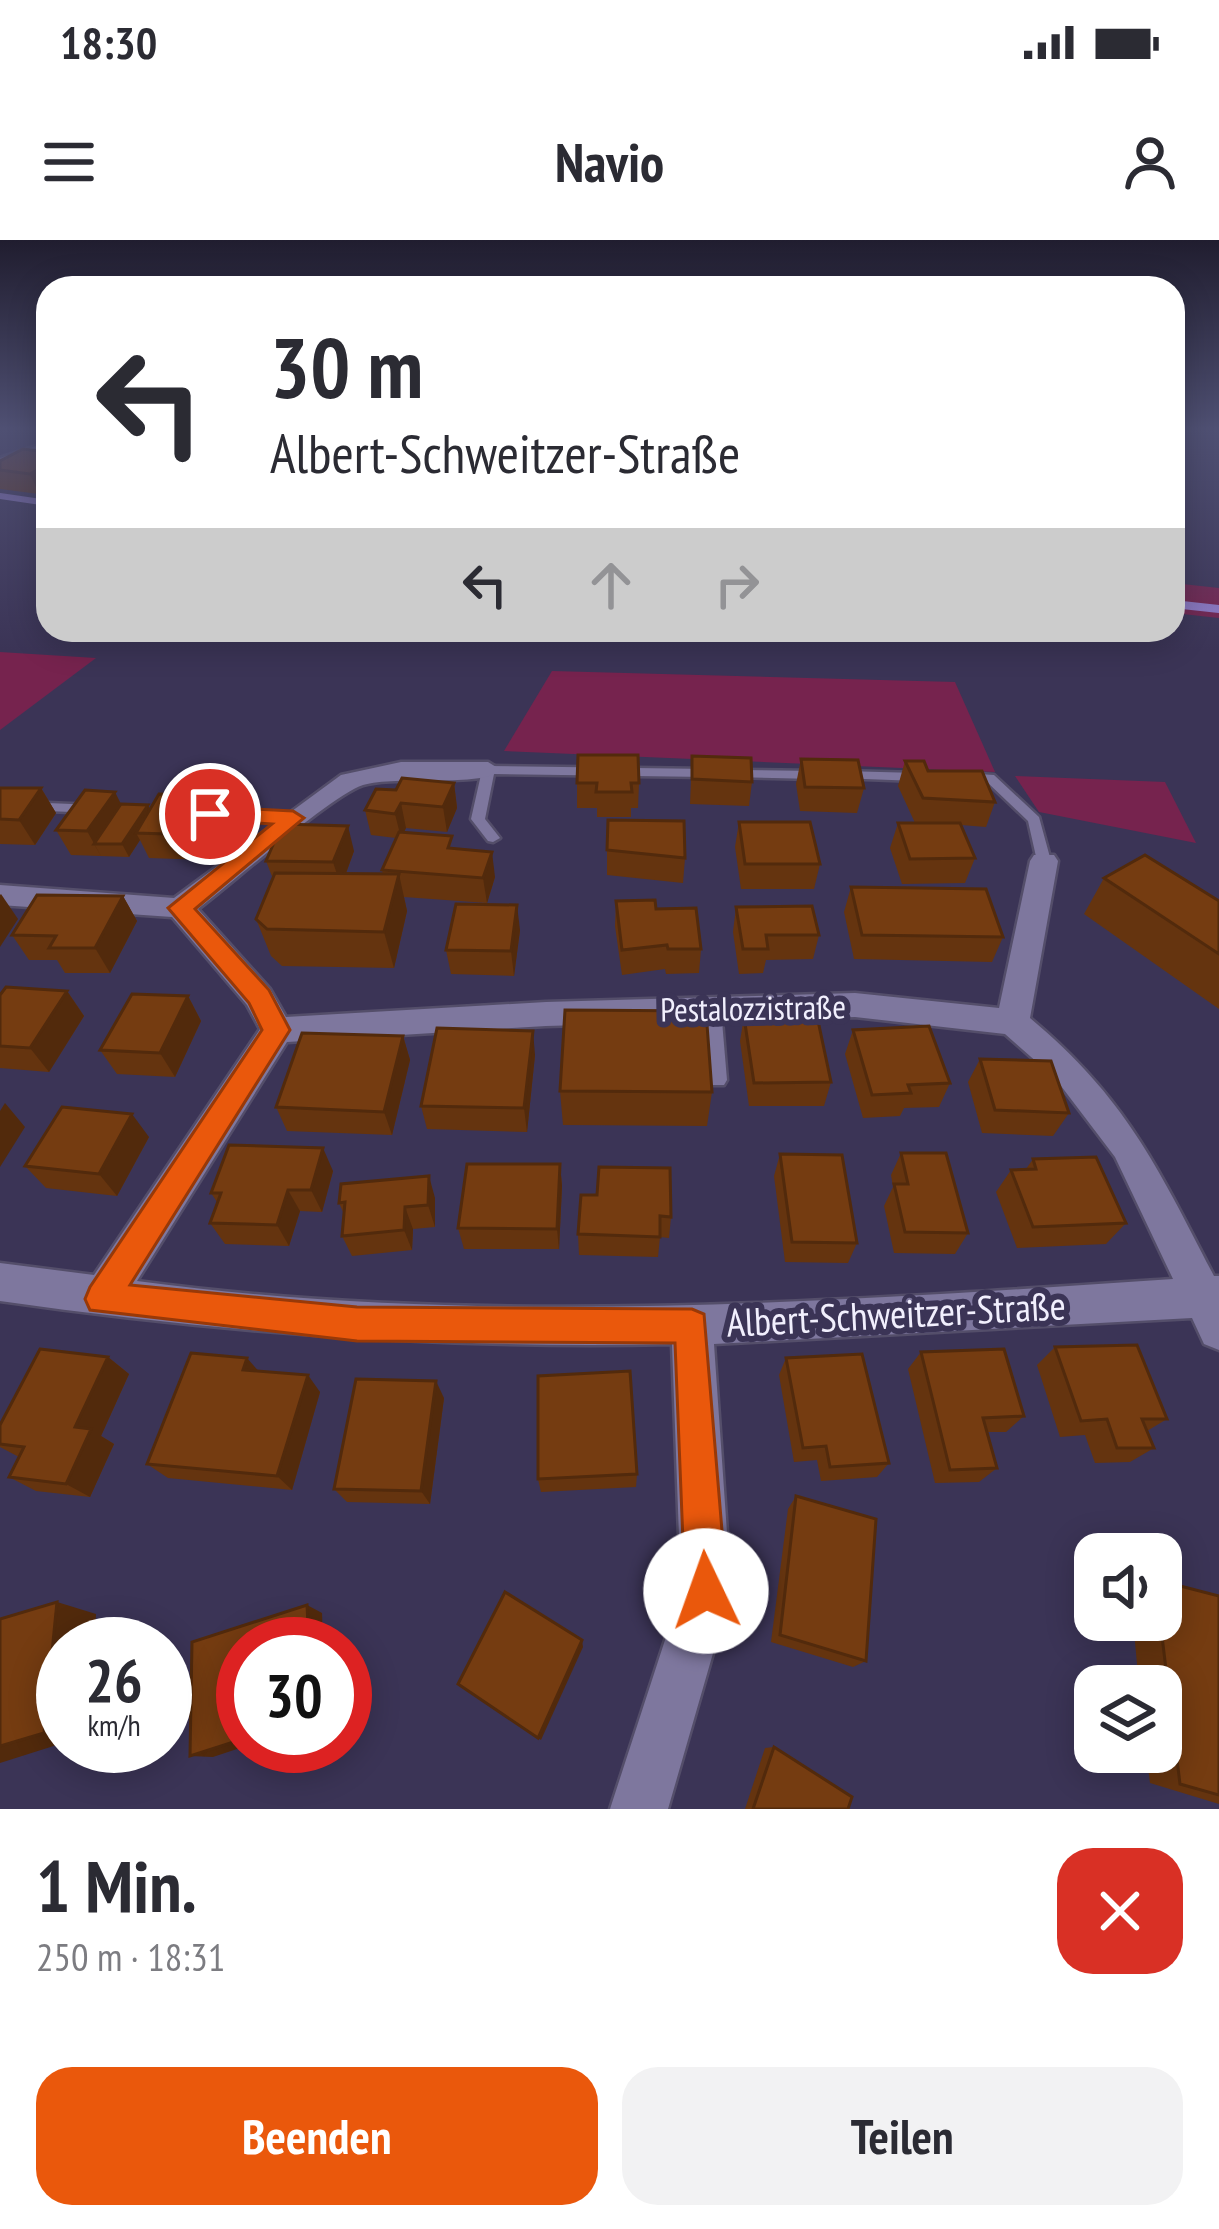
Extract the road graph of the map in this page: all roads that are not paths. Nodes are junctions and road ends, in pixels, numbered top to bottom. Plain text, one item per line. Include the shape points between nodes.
1 (488, 770) junction
2 (0, 805) edge
3 (113, 810) edge
4 (181, 813) edge
5 (293, 818) junction
6 (493, 838) dead end
7 (1044, 861) joint
8 (0, 895) edge
9 (180, 908) junction
10 (712, 1009) junction
11 (1013, 1022) junction
12 (277, 1030) junction
13 (718, 1080) dead end
14 (0, 1282) edge
15 (102, 1299) junction
16 (1214, 1307) edge
17 (692, 1326) junction
18 (639, 1809) edge

1 - 5 street via 401,770 350,780
1 - 6 lane via 478,819
1 - 7 lane via 990,778 1034,820
2 - 3 lane
4 - 5 lane
5 - 9 street
7 - 11 street
8 - 9 street
9 - 12 street via 259,997
10 - 11 street, Pestalozzistraße via 855,1005
10 - 12 street, Pestalozzistraße
10 - 13 lane
11 - 16 street via 1067,1069 1128,1146
12 - 15 street
14 - 15 street, Albert-Schweitzer-Straße
15 - 17 street, Albert-Schweitzer-Straße via 357,1324
16 - 17 street, Albert-Schweitzer-Straße
17 - 18 street via 706,1591

